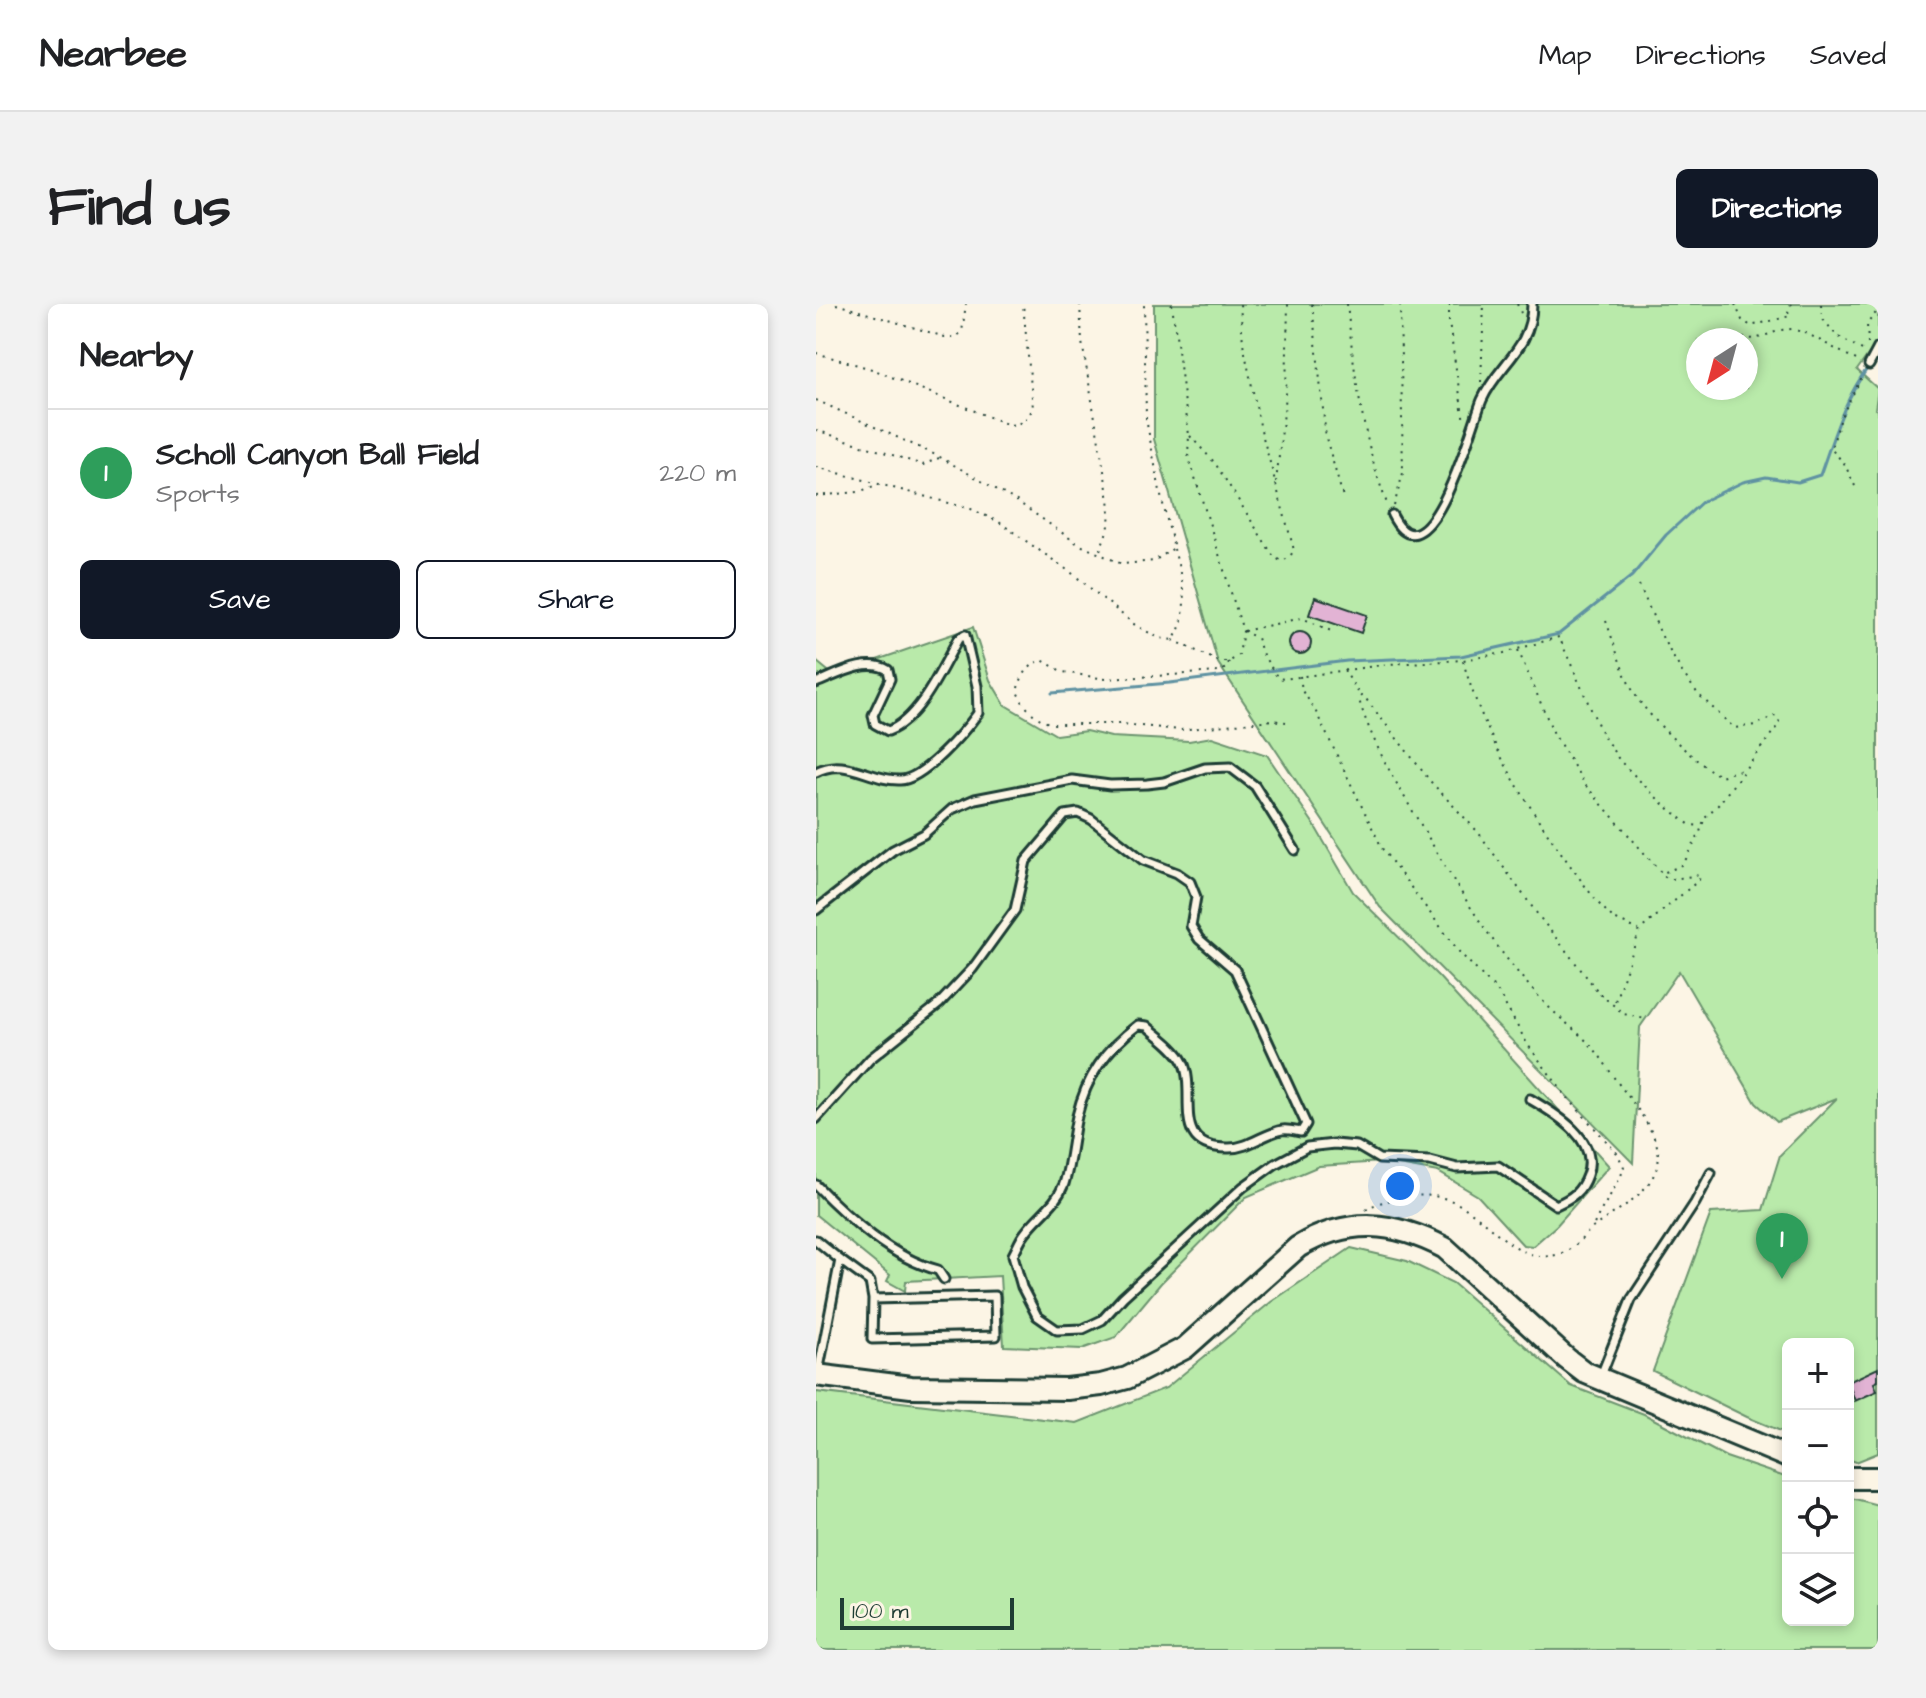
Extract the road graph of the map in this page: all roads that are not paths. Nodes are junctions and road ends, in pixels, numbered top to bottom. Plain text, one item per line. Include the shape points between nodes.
1 (1532, 304) edge
2 (1876, 351) edge
3 (1869, 365) road end
4 (1392, 515) road end
5 (816, 683) edge
6 (816, 772) edge
7 (1295, 850) dead end
8 (816, 910) edge
9 (1530, 1099) dead end
10 (816, 1119) edge
11 (1711, 1173) dead end
12 (816, 1185) edge
13 (816, 1240) edge
14 (840, 1260) junction
15 (944, 1279) dead end
16 (873, 1299) junction
17 (817, 1375) edge
18 (1599, 1380) junction
19 (1782, 1455) edge
20 (1854, 1478) edge
21 (1878, 1478) edge

1 - 4 lane via 1529,330 1484,397 1451,486 1426,527 1407,534
2 - 3 lane
5 - 6 lane via 869,664 883,666 890,679 873,715 875,724 888,731 913,714 965,635 978,713 933,762 903,781 845,766
7 - 8 lane via 1255,786 1230,767 1205,768 1147,784 1072,780 975,799 952,809
9 - 10 lane via 1580,1137 1590,1153 1585,1182 1573,1198 1556,1205 1498,1166 1457,1168 1379,1159 1357,1146 1307,1147 1243,1187 1102,1320 1083,1329 1057,1330 1037,1316 1013,1255 1063,1185 1089,1080 1101,1059 1130,1031 1147,1026 1183,1062 1188,1124 1207,1144 1227,1149 1252,1144 1282,1130 1301,1132 1306,1124 1235,970 1191,926 1196,897 1190,882 1143,860 1078,813 1065,815 1026,861 1015,910 973,968 939,1004 870,1059
11 - 18 lane via 1631,1300
12 - 15 lane via 860,1226 924,1267 938,1270
13 - 14 lane
14 - 16 lane via 870,1282
14 - 17 lane
16 - 16 lane via 995,1296 996,1336 872,1339
17 - 18 street via 911,1387 1067,1389 1127,1378 1185,1348 1298,1247 1320,1234 1353,1226 1395,1228 1445,1248 1567,1359
18 - 19 street
20 - 21 street

